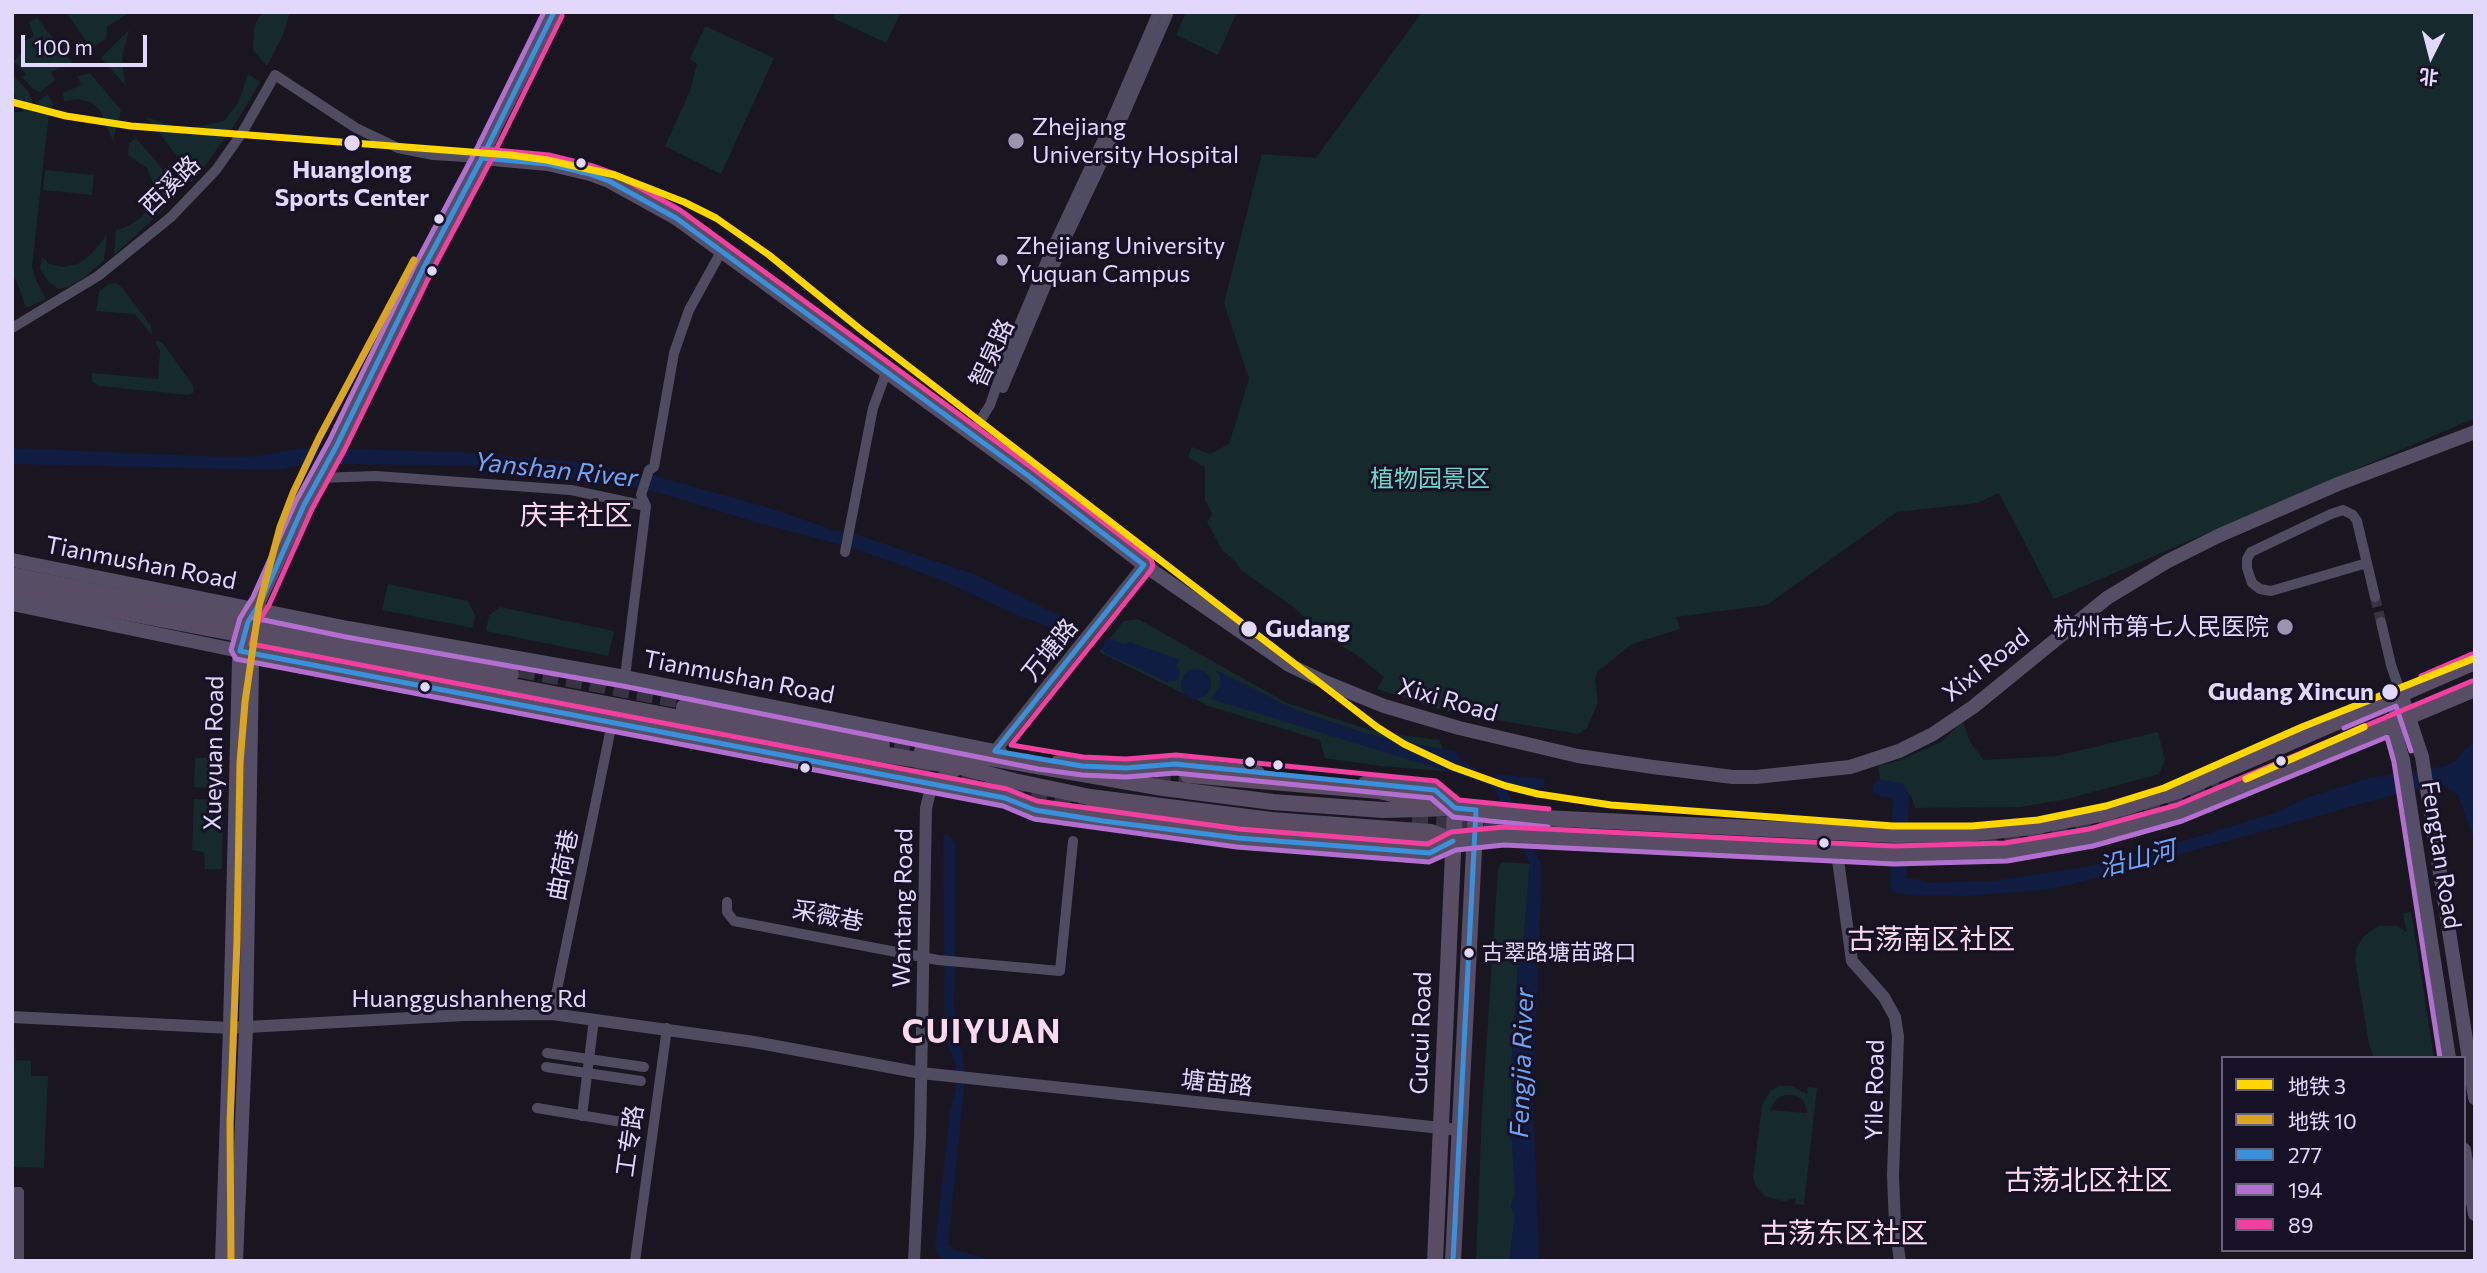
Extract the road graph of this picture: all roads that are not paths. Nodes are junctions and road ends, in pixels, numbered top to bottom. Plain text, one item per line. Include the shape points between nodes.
1 (554, 12) edge
2 (1158, 12) edge
3 (1169, 12) edge
4 (482, 158) junction
5 (722, 250) junction
6 (12, 328) edge
7 (886, 373) junction
8 (990, 405) junction
9 (2475, 432) edge
10 (972, 434) junction
11 (322, 474) junction
12 (646, 506) junction
13 (845, 551) dead end
14 (12, 561) edge
15 (2367, 563) junction
16 (1144, 565) junction
17 (12, 575) edge
18 (12, 591) edge
19 (2375, 597) tunnel mouth
20 (12, 604) edge
21 (2381, 622) tunnel mouth
22 (250, 634) junction
23 (2475, 662) edge
24 (625, 677) junction
25 (2475, 689) edge
26 (2401, 694) junction
27 (2410, 718) junction
28 (612, 723) junction
29 (2393, 725) junction
30 (990, 754) junction
31 (961, 767) junction
32 (1188, 775) tunnel mouth
33 (932, 784) junction
34 (1455, 808) junction
35 (1092, 810) tunnel mouth
36 (1476, 810) junction
37 (1474, 839) junction
38 (1073, 841) dead end
39 (1452, 841) junction
40 (1837, 853) junction
41 (727, 902) dead end
42 (922, 957) junction
43 (552, 1014) junction
44 (12, 1017) edge
45 (594, 1019) junction
46 (238, 1028) junction
47 (667, 1028) junction
48 (547, 1053) dead end
49 (2449, 1056) edge
50 (2469, 1058) edge
51 (588, 1059) junction
52 (546, 1067) dead end
53 (644, 1067) dead end
54 (588, 1073) junction
55 (921, 1073) junction
56 (641, 1081) dead end
57 (2475, 1098) edge
58 (537, 1108) dead end
59 (582, 1116) junction
60 (634, 1124) dead end
61 (1440, 1128) junction
62 (1460, 1130) junction
63 (2466, 1161) edge
64 (12, 1192) edge
65 (2475, 1213) edge
66 (19, 1261) edge
67 (222, 1261) edge
68 (236, 1261) edge
69 (635, 1261) edge
70 (914, 1261) edge
71 (1435, 1261) edge
72 (1453, 1261) edge
73 (1900, 1261) edge

1 - 4 main road
2 - 8 street, 智泉路 via 1050,252
3 - 8 street, 智泉路 via 999,397
4 - 5 main road, Xixi Road via 548,164 609,181
4 - 6 street, 西溪路 via 398,148 356,128 275,75 216,170 171,217 98,276
4 - 11 main road
5 - 7 main road, Xixi Road
5 - 12 street via 677,342 654,467 642,495
7 - 10 main road, Xixi Road
7 - 13 street via 873,408
8 - 10 street, 智泉路
9 - 16 main road, Xixi Road via 2338,484 2168,561 2107,598 1934,734 1850,767 1808,772 1733,777 1578,756 1415,716 1289,665
10 - 16 main road, Xixi Road
11 - 12 street via 571,490
11 - 22 main road
12 - 24 street
14 - 22 main road, Tianmushan Road
15 - 15 street via 2357,521 2343,510 2252,552 2247,568 2252,583 2271,591
15 - 19 street
16 - 30 street, 万塘路
17 - 22 main road, Tianmushan Road
18 - 22 main road, Tianmushan Road
20 - 22 main road, Tianmushan Road
21 - 26 street
22 - 24 main road, Tianmushan Road via 348,628
22 - 28 main road, Tianmushan Road
22 - 30 main road, Tianmushan Road via 925,751
22 - 31 main road, Tianmushan Road via 807,742
22 - 46 main road, Xueyuan Road
23 - 26 main road, Tianmushan Road
24 - 30 main road, Tianmushan Road
25 - 27 main road
26 - 27 main road, Fengtan Road
26 - 29 main road
26 - 36 main road, Tianmushan Road, bridge via 2181,790 2032,827 1895,835 1543,818
27 - 29 main road
27 - 50 main road, Fengtan Road via 2422,757
28 - 33 main road, Tianmushan Road
28 - 43 street, 曲荷巷
29 - 40 main road via 2180,813 2091,838 2006,852
29 - 49 main road, Fengtan Road via 2403,760
30 - 31 street
30 - 34 main road, Tianmushan Road via 1163,788 1273,802 1383,810
30 - 34 main road, Tianmushan Road via 1082,766 1175,764 1435,790
31 - 33 street
31 - 39 main road, Tianmushan Road via 1090,797 1271,820 1431,832
32 - 34 highway via 1379,791
33 - 39 main road, Tianmushan Road via 1005,798 1035,810 1238,838 1430,853
33 - 42 street, Wantang Road via 926,808
34 - 36 main road, Tianmushan Road
34 - 39 main road, Gucui Road
35 - 39 highway via 1270,832
36 - 37 main road, Gucui Road
37 - 39 main road, Tianmushan Road
37 - 40 main road, Tianmushan Road via 1504,836
37 - 62 main road, Gucui Road
38 - 42 street, 采薇巷 via 1060,971
39 - 61 main road, Gucui Road
40 - 73 street, Yile Road via 1852,961 1895,1017 1898,1088 1893,1175
41 - 42 street, 采薇巷 via 727,912 734,920
42 - 55 street, Wantang Road
43 - 45 street, Huanggushanheng Rd
43 - 46 street, Huanggushanheng Rd
44 - 46 street, Huanggushanheng Rd
45 - 47 street, Huanggushanheng Rd
45 - 51 street
46 - 67 main road, Xueyuan Road
46 - 68 main road, Xueyuan Road
47 - 55 street, Huanggushanheng Rd
47 - 69 street, 工专路
48 - 51 street
50 - 57 main road, Fengtan Road
51 - 53 street
51 - 54 street
52 - 54 street
54 - 56 street
54 - 59 street
55 - 61 street, 塘苗路
55 - 70 street, Wantang Road
58 - 59 street
59 - 60 street
61 - 62 street, 塘苗路
61 - 71 main road, Gucui Road
62 - 72 main road, Gucui Road
63 - 65 main road
64 - 66 street via 19,1192

